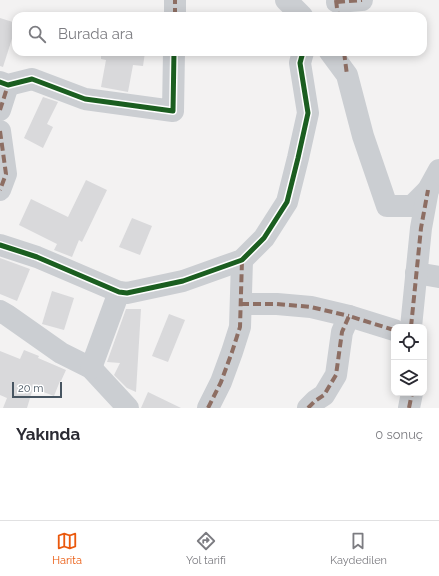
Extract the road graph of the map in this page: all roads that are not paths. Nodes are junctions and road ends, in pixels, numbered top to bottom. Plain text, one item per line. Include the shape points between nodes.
1 (175, 0) edge
2 (286, 0) edge
3 (362, 0) edge
4 (337, 6) edge
5 (175, 12) edge
6 (298, 12) edge
7 (174, 56) edge
8 (302, 56) edge
9 (333, 56) edge
10 (345, 56) edge
11 (347, 74) junction
12 (4, 84) edge
13 (0, 110) edge
14 (0, 131) edge
15 (439, 170) edge
16 (0, 190) edge
17 (428, 190) junction
18 (0, 245) edge
19 (242, 260) junction
20 (416, 273) junction
21 (439, 277) edge
22 (118, 292) junction
23 (241, 304) junction
24 (0, 311) edge
25 (349, 316) junction
26 (411, 324) edge
27 (391, 329) edge
28 (91, 368) junction
29 (411, 396) edge
30 (128, 408) edge
31 (208, 408) edge
32 (308, 408) edge
33 (409, 408) edge

1 - 5 street
2 - 6 street
3 - 4 street
7 - 12 street via 173,111 86,99 32,79
8 - 19 street via 300,63 308,113 287,202 264,238
9 - 11 street
10 - 11 street
11 - 17 street via 363,136 388,206 412,206
12 - 13 street
14 - 16 street via 6,174
15 - 17 street
17 - 20 street via 420,228
18 - 22 street via 37,257
19 - 22 street via 183,281 127,293
19 - 23 street
20 - 21 street
20 - 26 street
22 - 28 street
23 - 25 street via 312,307
23 - 31 street via 240,327 221,382
24 - 28 street via 61,353
25 - 27 street
25 - 32 street via 342,332 336,375 324,395
28 - 30 street
29 - 33 street

